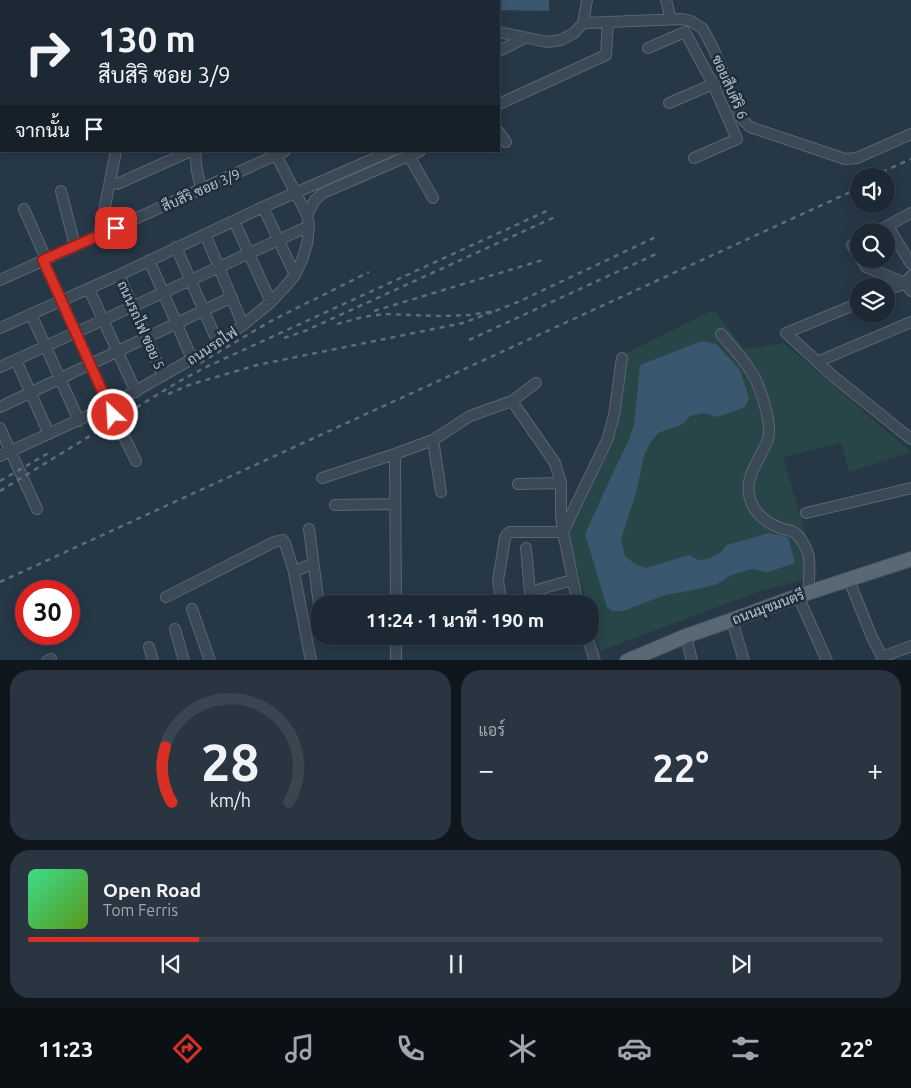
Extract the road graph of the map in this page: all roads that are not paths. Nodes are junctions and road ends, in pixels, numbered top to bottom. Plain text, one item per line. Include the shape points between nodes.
1 (587, 0) edge
2 (666, 0) edge
3 (671, 19) junction
4 (608, 22) junction
5 (583, 23) junction
6 (500, 32) edge
7 (525, 38) junction
8 (648, 48) dead end
9 (500, 50) edge
10 (726, 79) junction
11 (713, 84) junction
12 (670, 102) dead end
13 (500, 104) edge
14 (500, 133) edge
15 (911, 134) edge
16 (506, 142) dead end
17 (116, 152) edge
18 (189, 152) edge
19 (195, 152) edge
20 (389, 152) edge
21 (418, 152) edge
22 (279, 153) edge
23 (409, 156) junction
24 (694, 158) dead end
25 (116, 184) dead end
26 (201, 190) junction
27 (61, 191) dead end
28 (296, 193) junction
29 (433, 198) dead end
30 (263, 207) junction
31 (24, 209) dead end
32 (911, 213) edge
33 (307, 215) junction
34 (234, 220) junction
35 (893, 223) edge
36 (309, 226) junction
37 (205, 234) junction
38 (98, 236) junction
39 (895, 238) edge
40 (279, 240) junction
41 (74, 246) junction
42 (176, 247) junction
43 (249, 254) junction
44 (44, 260) junction
45 (149, 260) junction
46 (911, 264) edge
47 (219, 268) junction
48 (869, 268) edge
49 (118, 275) junction
50 (295, 275) junction
51 (0, 280) edge
52 (191, 281) junction
53 (909, 283) edge
54 (895, 288) edge
55 (88, 289) junction
56 (164, 293) junction
57 (232, 298) junction
58 (62, 301) junction
59 (271, 302) junction
60 (133, 307) junction
61 (850, 307) edge
62 (204, 311) junction
63 (31, 314) junction
64 (104, 321) junction
65 (911, 322) edge
66 (176, 323) junction
67 (243, 325) junction
68 (0, 328) edge
69 (76, 333) junction
70 (721, 334) dead end
71 (147, 338) junction
72 (218, 343) junction
73 (46, 347) junction
74 (117, 351) junction
75 (622, 358) dead end
76 (192, 359) junction
77 (16, 360) junction
78 (817, 362) junction
79 (90, 365) junction
80 (0, 367) edge
81 (163, 376) junction
82 (60, 379) junction
83 (536, 384) dead end
84 (136, 392) junction
85 (30, 393) junction
86 (512, 401) junction
87 (0, 406) edge
88 (109, 406) junction
89 (79, 421) junction
90 (0, 428) edge
91 (49, 434) junction
92 (432, 440) junction
93 (911, 440) edge
94 (10, 451) junction
95 (395, 454) junction
96 (0, 456) edge
97 (136, 461) dead end
98 (322, 478) dead end
99 (561, 483) junction
100 (518, 484) dead end
101 (911, 488) edge
102 (442, 492) dead end
103 (395, 504) junction
104 (335, 505) dead end
105 (37, 509) dead end
106 (806, 513) dead end
107 (309, 529) dead end
108 (563, 532) junction
109 (526, 548) dead end
110 (911, 559) edge
111 (313, 563) junction
112 (294, 572) junction
113 (572, 580) junction
114 (850, 580) junction
115 (530, 592) junction
116 (803, 594) junction
117 (318, 595) edge
118 (396, 595) edge
119 (500, 595) edge
120 (531, 595) edge
121 (576, 595) edge
122 (166, 597) dead end
123 (192, 609) dead end
124 (732, 620) junction
125 (175, 629) dead end
126 (683, 637) junction
127 (396, 645) edge
128 (590, 645) edge
129 (911, 646) edge
130 (148, 647) dead end
131 (880, 659) edge
132 (153, 660) edge
133 (184, 660) edge
134 (210, 660) edge
135 (310, 660) edge
136 (396, 660) edge
137 (594, 660) edge
138 (627, 660) edge
139 (685, 660) edge
140 (692, 660) edge
141 (744, 660) edge
142 (827, 660) edge

1 - 5 street
2 - 3 street
3 - 4 street, ซอยสืบศิริ 6
3 - 10 street, ซอยสืบศิริ 6 via 691,21 702,29
4 - 5 street, ซอยสืบศิริ 6
4 - 13 street via 606,55
5 - 7 street via 561,40 546,42
6 - 7 street
7 - 9 street
8 - 11 street via 685,32
10 - 11 street
10 - 15 street, ซอยสืบศิริ 6 via 742,119 750,127 845,159 857,158
11 - 12 street
11 - 24 street via 737,139
14 - 16 street
17 - 38 street
18 - 25 street
19 - 26 street
20 - 28 street
21 - 23 street
22 - 26 street, สืบสิริ ซอย 3/9
22 - 28 street, ถนนรถไฟ
23 - 29 street
23 - 33 street via 323,193
26 - 38 street, สืบสิริ ซอย 3/9
27 - 41 street
28 - 30 street
28 - 33 street, ถนนรถไฟ
30 - 34 street
30 - 40 street
31 - 44 street
32 - 35 street
33 - 36 street, ถนนรถไฟ
34 - 37 street
34 - 43 street
36 - 40 street
36 - 50 street, ถนนรถไฟ via 307,244
37 - 42 street
37 - 47 street
38 - 41 street, สืบสิริ ซอย 3/9
39 - 46 street
40 - 43 street
40 - 50 street
41 - 44 street, สืบสิริ ซอย 3/9
42 - 45 street
42 - 52 street
43 - 47 street
43 - 59 street
44 - 51 street, สืบสิริ ซอย 3/9
44 - 58 street
45 - 49 street
45 - 56 street
47 - 52 street
47 - 57 street
48 - 53 street
49 - 55 street
49 - 60 street, ถนนรถไฟ ซอย 5
50 - 59 street, ถนนรถไฟ
52 - 56 street
52 - 62 street
53 - 54 street
55 - 58 street
55 - 64 street
56 - 60 street
56 - 66 street
57 - 62 street
57 - 67 street
58 - 63 street
58 - 69 street
59 - 67 street, ถนนรถไฟ
60 - 64 street
60 - 71 street, ถนนรถไฟ ซอย 5
61 - 78 street via 786,333
62 - 66 street
62 - 72 street
63 - 68 street
63 - 73 street
64 - 69 street
64 - 74 street
65 - 78 street
66 - 71 street
66 - 76 street
67 - 72 street, ถนนรถไฟ
69 - 73 street
69 - 79 street
70 - 116 street via 751,370 767,414 768,437 750,482 751,501 764,519 793,532 806,548 809,558
71 - 74 street
71 - 81 street, ถนนรถไฟ ซอย 5
72 - 76 street, ถนนรถไฟ
73 - 77 street
73 - 82 street
74 - 79 street
74 - 84 street
75 - 108 street via 608,438
76 - 81 street, ถนนรถไฟ
77 - 80 street
77 - 85 street
78 - 93 street
79 - 82 street
79 - 88 street
81 - 84 street, ถนนรถไฟ
82 - 85 street
82 - 89 street
83 - 86 street
84 - 88 street, ถนนรถไฟ
85 - 87 street
85 - 91 street
86 - 92 street via 470,416
86 - 99 street via 555,463
88 - 89 street, ถนนรถไฟ
88 - 97 street
89 - 91 street, ถนนรถไฟ
90 - 94 street
91 - 94 street, ถนนรถไฟ
92 - 95 street
92 - 102 street
94 - 96 street, ถนนรถไฟ
94 - 105 street
95 - 98 street
95 - 103 street
99 - 100 street
99 - 108 street
101 - 106 street
103 - 104 street
103 - 118 street
107 - 111 street
108 - 113 street
108 - 119 street via 506,534 498,581
109 - 115 street
110 - 114 main road, ถนนมุขมนตรี
111 - 112 street
111 - 117 street
112 - 122 street via 285,542 279,540
112 - 135 street
113 - 115 street
113 - 121 street
114 - 116 main road, ถนนมุขมนตรี
114 - 131 street
115 - 120 street
116 - 124 main road, ถนนมุขมนตรี
116 - 142 street
123 - 134 street
124 - 126 main road, ถนนมุขมนตรี
124 - 141 street
125 - 133 street
126 - 138 main road, ถนนมุขมนตรี
126 - 139 street
126 - 140 street
127 - 136 street
128 - 137 street
129 - 131 street
130 - 132 street

